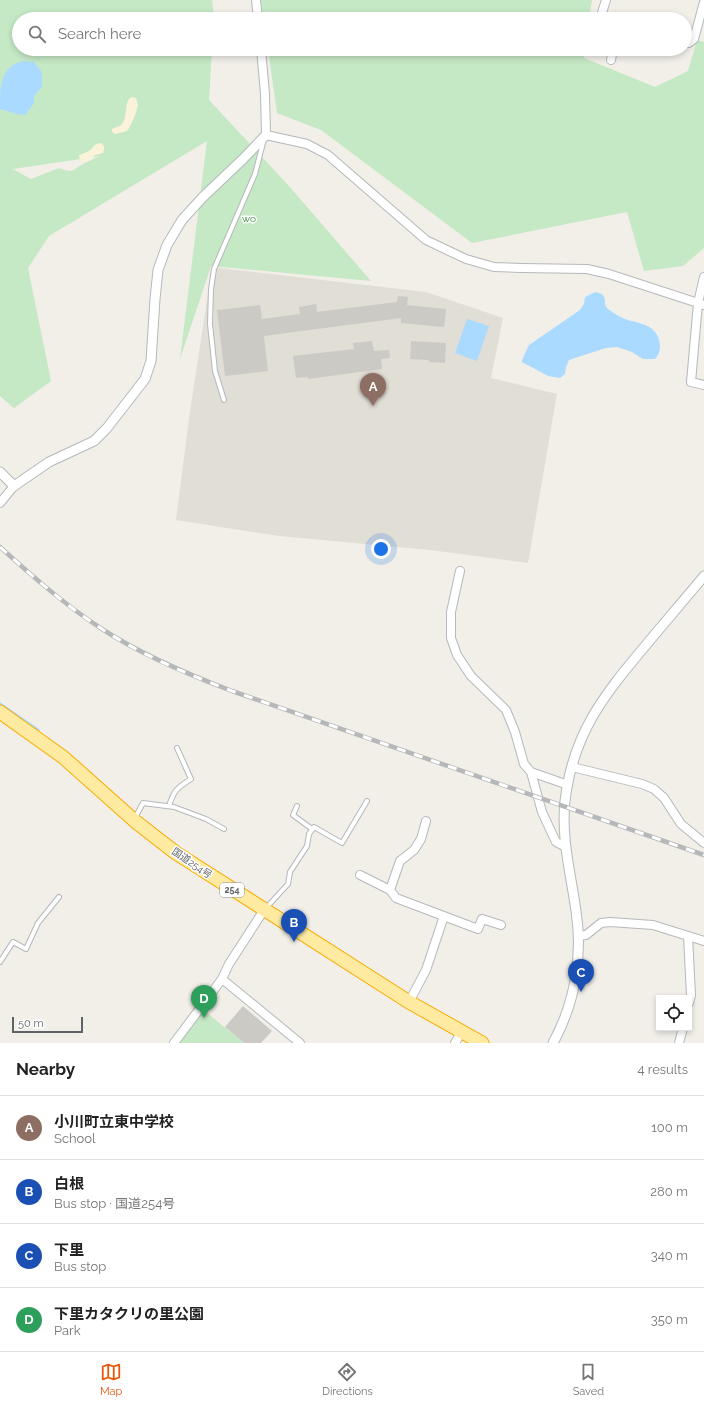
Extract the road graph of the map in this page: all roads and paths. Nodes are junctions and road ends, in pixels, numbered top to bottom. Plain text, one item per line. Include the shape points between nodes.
1 (256, 0) edge
2 (606, 0) edge
3 (704, 2) edge
4 (257, 12) edge
5 (602, 12) edge
6 (692, 40) edge
7 (262, 56) edge
8 (612, 56) edge
9 (611, 60) dead end
10 (266, 135) junction
11 (704, 277) edge
12 (701, 304) edge
13 (704, 385) edge
14 (224, 400) dead end
15 (0, 472) edge
16 (14, 486) junction
17 (0, 503) edge
18 (460, 571) dead end
19 (704, 576) edge
20 (0, 712) edge
21 (177, 748) dead end
22 (572, 767) junction
23 (531, 772) junction
24 (568, 785) junction
25 (367, 801) dead end
26 (169, 806) junction
27 (298, 806) dead end
28 (133, 820) junction
29 (426, 821) dead end
30 (224, 829) dead end
31 (312, 829) junction
32 (704, 844) edge
33 (566, 847) junction
34 (360, 875) dead end
35 (390, 890) junction
36 (59, 896) dead end
37 (264, 910) junction
38 (444, 916) junction
39 (501, 925) dead end
40 (578, 936) junction
41 (688, 936) junction
42 (704, 941) edge
43 (0, 962) edge
44 (222, 978) junction
45 (691, 995) edge
46 (409, 1002) junction
47 (462, 1031) junction
48 (682, 1031) edge
49 (174, 1043) edge
50 (300, 1043) edge
51 (455, 1043) edge
52 (482, 1043) edge
53 (553, 1043) edge
54 (679, 1043) edge

1 - 4 street
2 - 5 street
3 - 6 street
7 - 10 street
8 - 9 street
10 - 12 street via 307,144 328,155 426,240 466,259 494,267 587,269
10 - 14 lane via 255,174 214,269 210,289 210,324 215,371
10 - 16 street via 182,220 167,245 158,270 151,361 145,379 94,441 49,462
11 - 12 street
12 - 13 street via 691,382
15 - 16 street
16 - 17 street
18 - 23 street via 452,612 452,638 457,655 471,676 506,710 524,764
19 - 22 street via 607,692 588,724
20 - 28 highway, 国道254号 / 254 via 63,757
21 - 26 lane via 191,779 173,793
22 - 24 street
22 - 32 street via 654,789 664,798 681,824
23 - 24 street
23 - 33 street via 550,830 556,842
24 - 33 street via 564,812
25 - 31 lane via 342,843 314,826
26 - 28 lane via 144,803
26 - 30 lane via 206,819
27 - 31 lane via 293,815
28 - 37 highway, 国道254号 / 254 via 176,853
29 - 35 street via 421,839 414,850 400,861
31 - 37 lane via 307,846 290,872 288,884
33 - 40 street
34 - 35 street
35 - 38 street via 396,898
36 - 43 lane via 38,923 26,949 13,942
37 - 44 street
37 - 46 highway, 国道254号 / 254
38 - 39 street via 478,929 482,919
38 - 46 street via 426,970
40 - 41 street via 586,935 605,922 653,925
40 - 53 street via 572,995 564,1021
41 - 42 street
41 - 45 street
44 - 49 street
44 - 50 street
46 - 47 highway, 国道254号 / 254
47 - 51 street
47 - 52 highway, 国道254号 / 254
48 - 54 street

